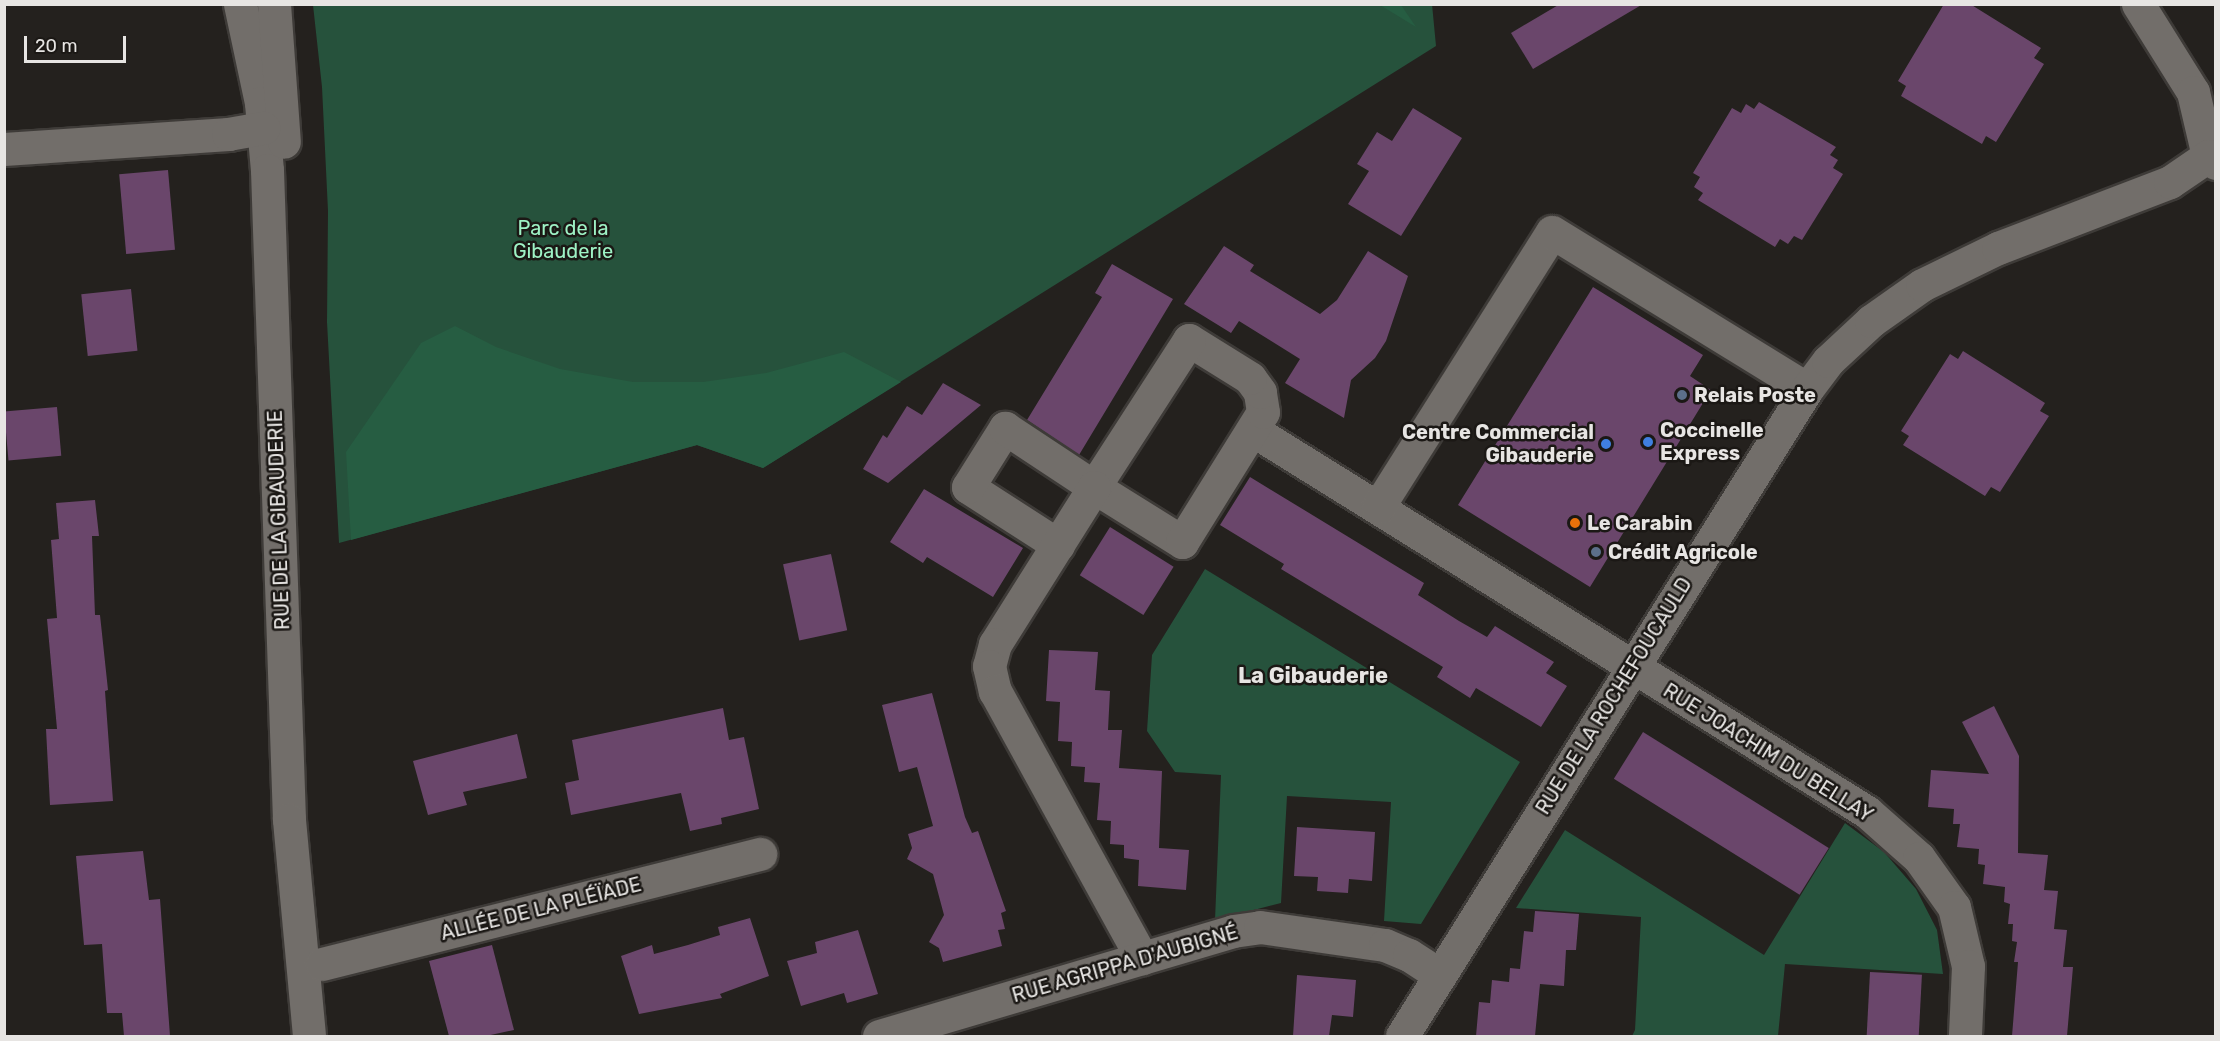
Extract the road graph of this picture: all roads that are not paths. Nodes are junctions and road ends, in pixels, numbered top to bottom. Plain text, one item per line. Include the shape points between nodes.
1 (240, 4) edge
2 (274, 4) edge
3 (2138, 4) edge
4 (263, 128) junction
5 (4, 149) edge
6 (2212, 159) edge
7 (1807, 389) junction
8 (1254, 431) junction
9 (1094, 487) junction
10 (1377, 507) junction
11 (1058, 545) junction
12 (1632, 668) junction
13 (760, 854) dead end
14 (1142, 958) junction
15 (322, 964) junction
16 (1440, 975) junction
17 (309, 1036) edge
18 (332, 1036) edge
19 (879, 1036) edge
20 (1402, 1036) edge
21 (1965, 1036) edge

1 - 4 street, RUE DE LA GIBAUDERIE
2 - 15 street, RUE DE LA GIBAUDERIE via 283,93 308,820
3 - 6 street via 2193,92
4 - 5 street via 228,134
4 - 17 street, RUE DE LA GIBAUDERIE via 289,820
6 - 7 street, RUE DE LA ROCHEFOUCAULD via 2170,182 1998,249 1922,285 1871,321 1828,361
7 - 10 street via 1552,232
7 - 12 street, RUE DE LA ROCHEFOUCAULD
8 - 9 street via 1182,543
8 - 9 street via 1263,412 1260,392 1250,378 1189,340
8 - 10 street, RUE JOACHIM DU BELLAY
9 - 11 street
9 - 11 street via 1005,428 968,487
10 - 12 street, RUE JOACHIM DU BELLAY
11 - 14 street via 995,644 989,666 995,691
12 - 16 street, RUE DE LA ROCHEFOUCAULD
12 - 21 street, RUE JOACHIM DU BELLAY via 1867,812 1919,858 1954,907 1968,966
13 - 15 street, ALLÉE DE LA PLÉÏADE
14 - 16 street, RUE AGRIPPA D'AUBIGNÉ via 1260,927 1385,945
14 - 19 street, RUE AGRIPPA D'AUBIGNÉ
15 - 18 street, RUE DE LA GIBAUDERIE
16 - 20 street, RUE DE LA ROCHEFOUCAULD

